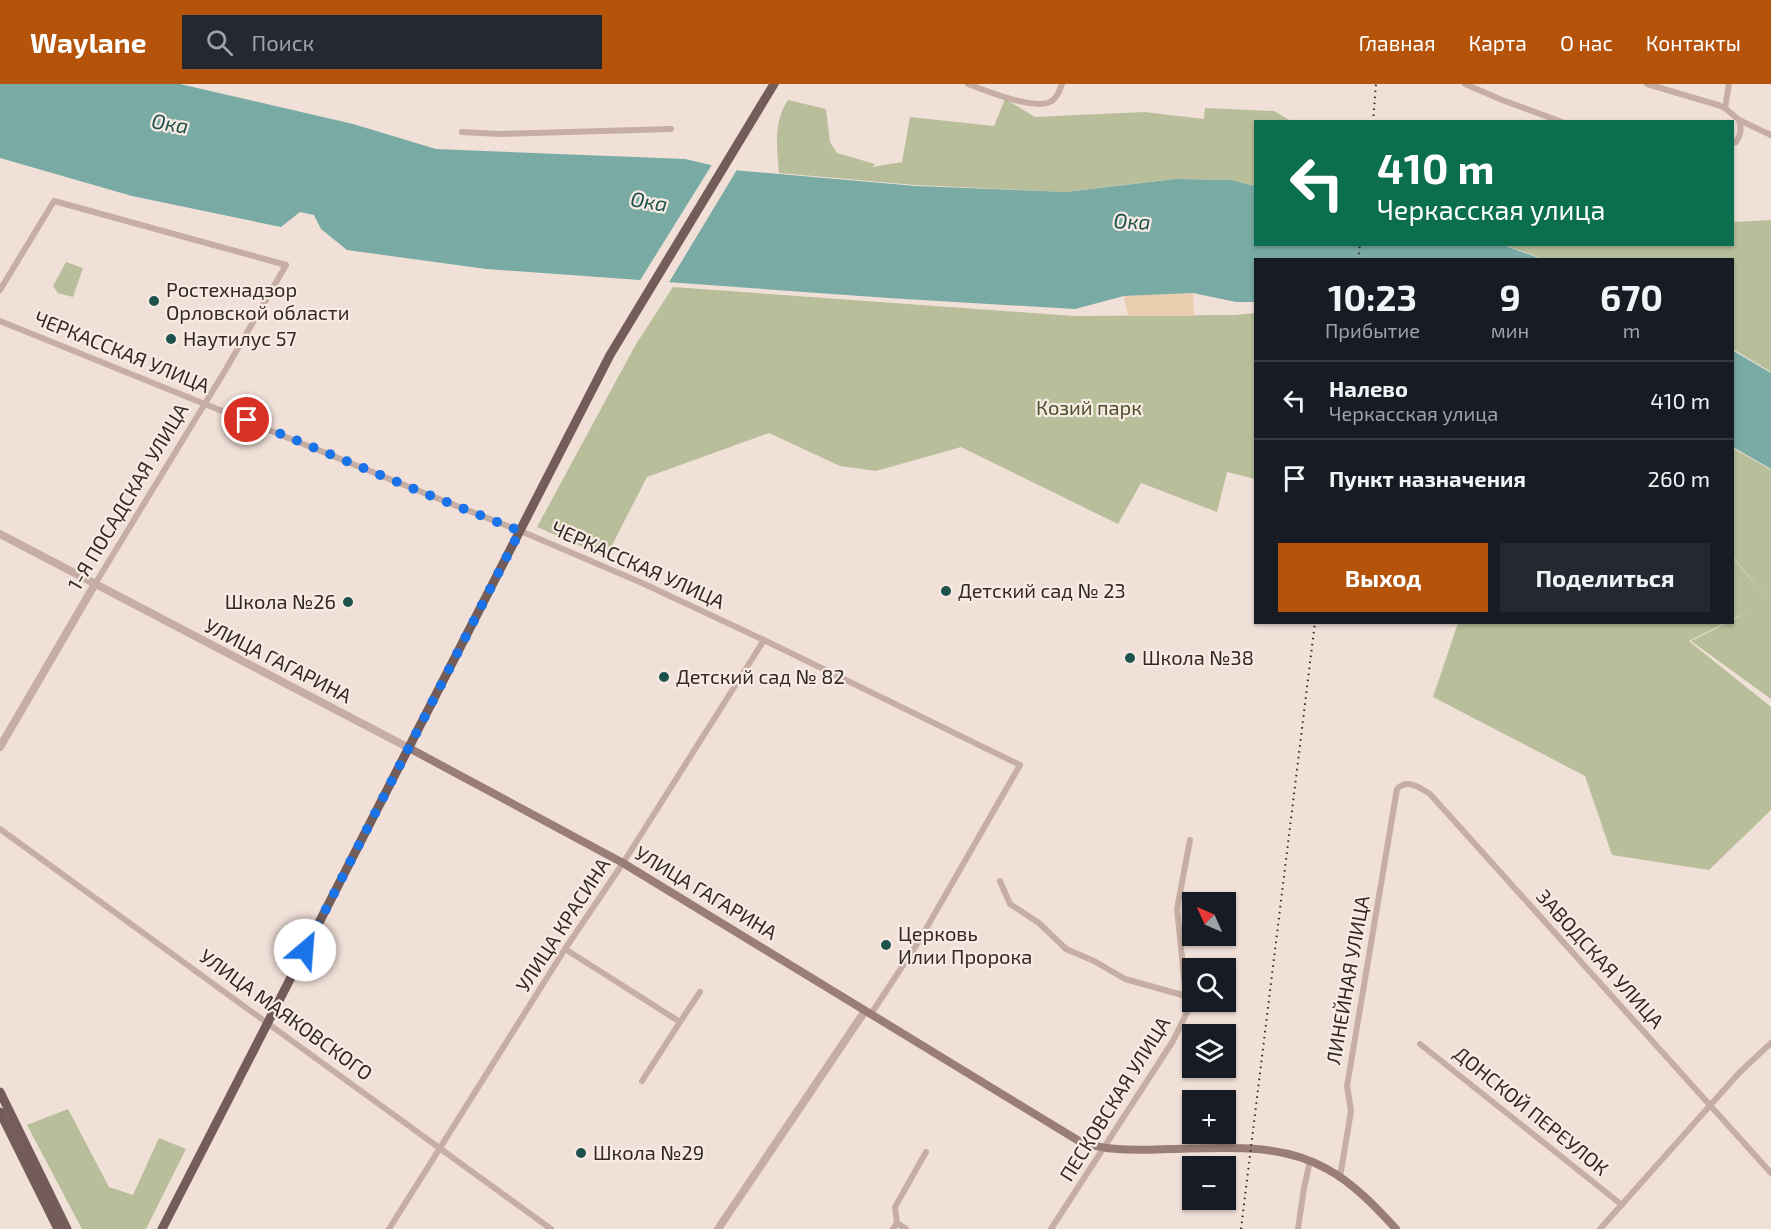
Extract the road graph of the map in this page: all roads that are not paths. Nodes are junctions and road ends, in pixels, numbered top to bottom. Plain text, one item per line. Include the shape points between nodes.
1 (774, 84) edge
2 (968, 84) edge
3 (1062, 84) edge
4 (1465, 84) edge
5 (1647, 84) edge
6 (1729, 84) edge
7 (1725, 108) junction
8 (1557, 120) edge
9 (1739, 120) junction
10 (671, 129) dead end
11 (462, 132) dead end
12 (1771, 135) edge
13 (1734, 142) edge
14 (0, 290) edge
15 (0, 321) edge
16 (204, 403) junction
17 (520, 531) junction
18 (0, 534) edge
19 (95, 584) junction
20 (765, 640) junction
21 (0, 747) edge
22 (409, 748) junction
23 (1397, 789) joint
24 (0, 829) edge
25 (1190, 840) dead end
26 (623, 863) junction
27 (1000, 881) dead end
28 (565, 949) junction
29 (1182, 958) edge
30 (700, 992) dead end
31 (1182, 995) edge
32 (868, 1012) junction
33 (1188, 1012) edge
34 (268, 1022) junction
35 (681, 1022) junction
36 (1771, 1043) edge
37 (1420, 1044) dead end
38 (642, 1081) dead end
39 (0, 1092) edge
40 (1710, 1106) junction
41 (0, 1112) edge
42 (440, 1148) junction
43 (1104, 1149) junction
44 (926, 1152) dead end
45 (1310, 1161) junction
46 (1771, 1173) edge
47 (1340, 1177) junction
48 (1622, 1205) junction
49 (895, 1226) edge
50 (58, 1229) edge
51 (67, 1229) edge
52 (162, 1229) edge
53 (389, 1229) edge
54 (551, 1229) edge
55 (718, 1229) edge
56 (906, 1229) edge
57 (1051, 1229) edge
58 (1298, 1229) edge
59 (1396, 1229) edge
60 (1600, 1229) edge

1 - 17 main road via 610,355
2 - 3 street via 1024,102 1046,104 1053,101
4 - 8 street
5 - 7 street
6 - 7 street
7 - 9 street
9 - 12 street
9 - 13 street via 1742,129
10 - 11 street
14 - 16 street, 1-Я ПОСАДСКАЯ УЛИЦА via 54,201 286,265
15 - 16 street, ЧЕРКАССКАЯ УЛИЦА
16 - 17 street, ЧЕРКАССКАЯ УЛИЦА
16 - 19 street, 1-Я ПОСАДСКАЯ УЛИЦА
17 - 20 street, ЧЕРКАССКАЯ УЛИЦА
17 - 22 main road
18 - 19 street, УЛИЦА ГАГАРИНА
19 - 21 street, 1-Я ПОСАДСКАЯ УЛИЦА
19 - 22 street, УЛИЦА ГАГАРИНА
20 - 26 street, УЛИЦА КРАСИНА
20 - 32 street, ЧЕРКАССКАЯ УЛИЦА via 1020,765 919,941
22 - 26 main road, УЛИЦА ГАГАРИНА
22 - 34 main road
23 - 40 street, ЗАВОДСКАЯ УЛИЦА via 1407,783 1431,794
23 - 47 street, ЛИНЕЙНАЯ УЛИЦА via 1347,1086 1351,1111
24 - 34 street, УЛИЦА МАЯКОВСКОГО
25 - 29 street, ПЕСКОВСКАЯ УЛИЦА via 1177,909
26 - 28 street, УЛИЦА КРАСИНА
26 - 32 main road, УЛИЦА ГАГАРИНА
27 - 31 street via 1010,904 1039,923 1066,949 1125,979
28 - 35 street
28 - 42 street, УЛИЦА КРАСИНА
30 - 35 street
32 - 43 main road, УЛИЦА ГАГАРИНА via 1079,1141
32 - 55 street
33 - 43 street, ПЕСКОВСКАЯ УЛИЦА
34 - 42 street, УЛИЦА МАЯКОВСКОГО
34 - 52 main road
35 - 38 street
36 - 40 street
37 - 48 street, ДОНСКОЙ ПЕРЕУЛОК
39 - 51 main road
40 - 46 street, ЗАВОДСКАЯ УЛИЦА
40 - 48 street
41 - 50 main road
42 - 53 street, УЛИЦА КРАСИНА
42 - 54 street, УЛИЦА МАЯКОВСКОГО
43 - 45 main road, УЛИЦА ГАГАРИНА via 1259,1149
43 - 57 street, ПЕСКОВСКАЯ УЛИЦА
44 - 49 street via 895,1207
45 - 47 main road, УЛИЦА ГАГАРИНА
45 - 58 street
47 - 59 main road, УЛИЦА ГАГАРИНА
48 - 60 street
49 - 56 street

